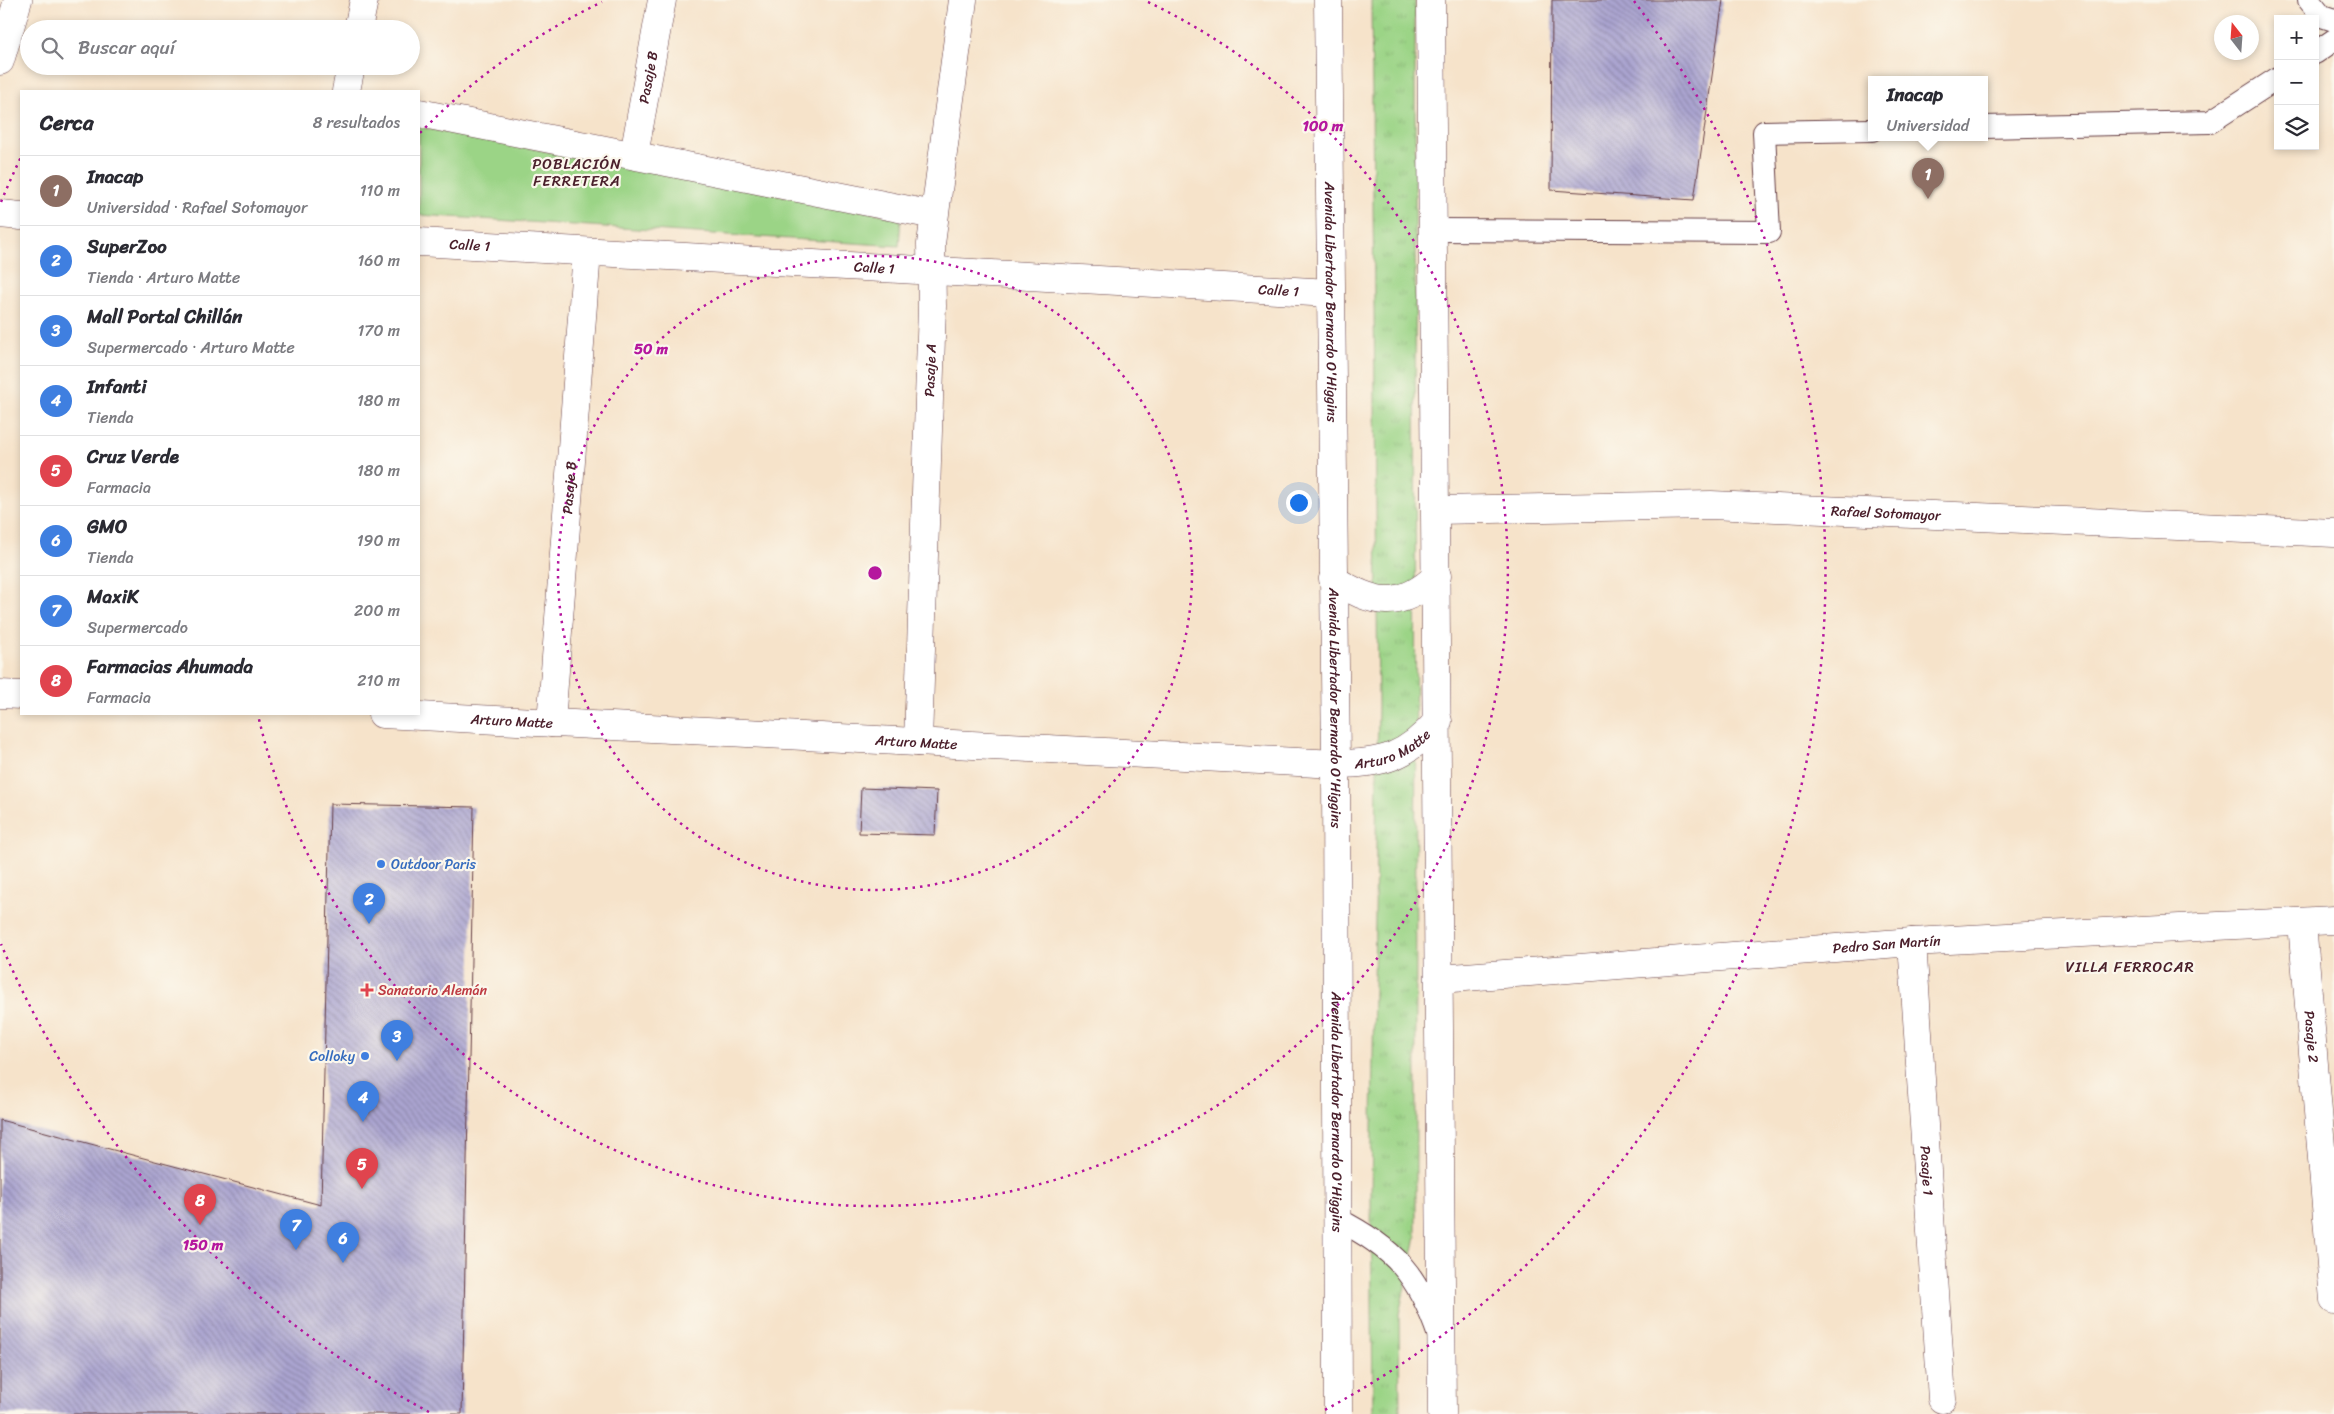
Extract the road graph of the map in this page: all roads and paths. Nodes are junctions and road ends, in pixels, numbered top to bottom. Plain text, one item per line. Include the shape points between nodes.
1 (18, 0) edge
2 (364, 0) edge
3 (662, 0) edge
4 (963, 0) edge
5 (1328, 0) edge
6 (1432, 0) edge
7 (2309, 0) edge
8 (360, 20) edge
9 (2334, 20) edge
10 (2334, 40) edge
11 (2319, 50) edge
12 (0, 61) edge
13 (349, 75) edge
14 (2274, 81) edge
15 (346, 90) edge
16 (420, 112) edge
17 (1988, 127) edge
18 (1868, 130) edge
19 (634, 155) junction
20 (0, 214) edge
21 (934, 215) junction
22 (20, 216) edge
23 (1434, 230) junction
24 (420, 242) edge
25 (587, 252) junction
26 (931, 271) junction
27 (1330, 293) junction
28 (1436, 510) junction
29 (2334, 533) edge
30 (1437, 576) junction
31 (1333, 578) junction
32 (0, 694) edge
33 (20, 695) edge
34 (401, 715) edge
35 (1438, 721) junction
36 (551, 723) junction
37 (918, 742) junction
38 (1336, 764) junction
39 (2334, 920) edge
40 (2302, 922) junction
41 (1912, 942) junction
42 (1440, 979) junction
43 (1337, 1219) junction
44 (2334, 1300) edge
45 (1442, 1346) junction
46 (1942, 1399) dead end
47 (1338, 1414) edge
48 (1442, 1414) edge

1 - 12 street
2 - 8 street
3 - 19 street, Pasaje B
4 - 21 street, Pasaje A
5 - 27 street, Avenida Libertador Bernardo O'Higgins
6 - 23 street
7 - 9 lane via 2322,16
10 - 11 lane
13 - 15 street
14 - 17 lane via 2210,122
16 - 19 street
18 - 23 lane via 1764,132 1769,232
19 - 21 street
20 - 22 street
21 - 26 street, Pasaje A
23 - 28 street
24 - 25 street, Calle 1
25 - 26 street, Calle 1
25 - 36 street, Pasaje B
26 - 27 street, Calle 1
26 - 37 street, Pasaje A
27 - 31 street, Avenida Libertador Bernardo O'Higgins
28 - 29 street, Rafael Sotomayor via 1712,505
28 - 30 street
30 - 31 street via 1408,598 1390,601 1372,600
30 - 35 street
31 - 38 street, Avenida Libertador Bernardo O'Higgins
32 - 33 street
34 - 36 street, Arturo Matte
35 - 38 street, Arturo Matte via 1397,755 1379,762
35 - 42 street
36 - 37 street, Arturo Matte
37 - 38 street, Arturo Matte
38 - 43 street, Avenida Libertador Bernardo O'Higgins
39 - 40 street, Pedro San Martín
40 - 41 street, Pedro San Martín
40 - 44 street, Pasaje 2
41 - 42 street, Pedro San Martín
41 - 46 street, Pasaje 1
42 - 45 street
43 - 45 lane via 1368,1235 1406,1270 1422,1294
43 - 47 street, Avenida Libertador Bernardo O'Higgins
45 - 48 street

